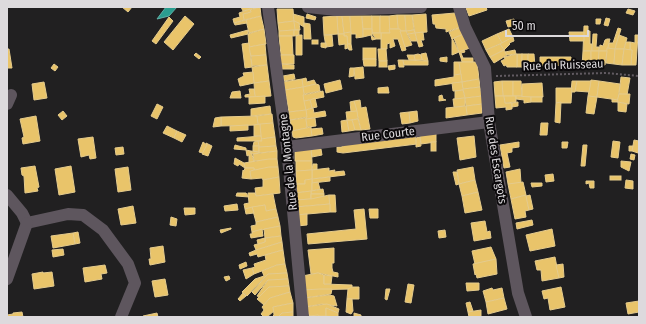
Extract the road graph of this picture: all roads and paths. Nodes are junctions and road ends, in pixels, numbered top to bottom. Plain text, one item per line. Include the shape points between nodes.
1 (268, 7) edge
2 (308, 7) edge
3 (421, 7) edge
4 (459, 7) edge
5 (639, 76) edge
6 (487, 77) junction
7 (489, 122) junction
8 (287, 147) junction
9 (7, 194) edge
10 (27, 223) junction
11 (7, 279) edge
12 (121, 317) edge
13 (303, 317) edge
14 (526, 317) edge

1 - 8 street, Rue de la Montagne
2 - 3 street via 336,10
4 - 6 street, Rue des Escargots
5 - 6 path, Rue du Ruisseau via 606,73
6 - 7 street, Rue des Escargots
7 - 8 street, Rue Courte
7 - 14 street, Rue des Escargots via 518,293
8 - 13 street, Rue de la Montagne
9 - 10 street
10 - 11 street
10 - 12 street via 68,214 83,215 103,230 128,264 135,283

